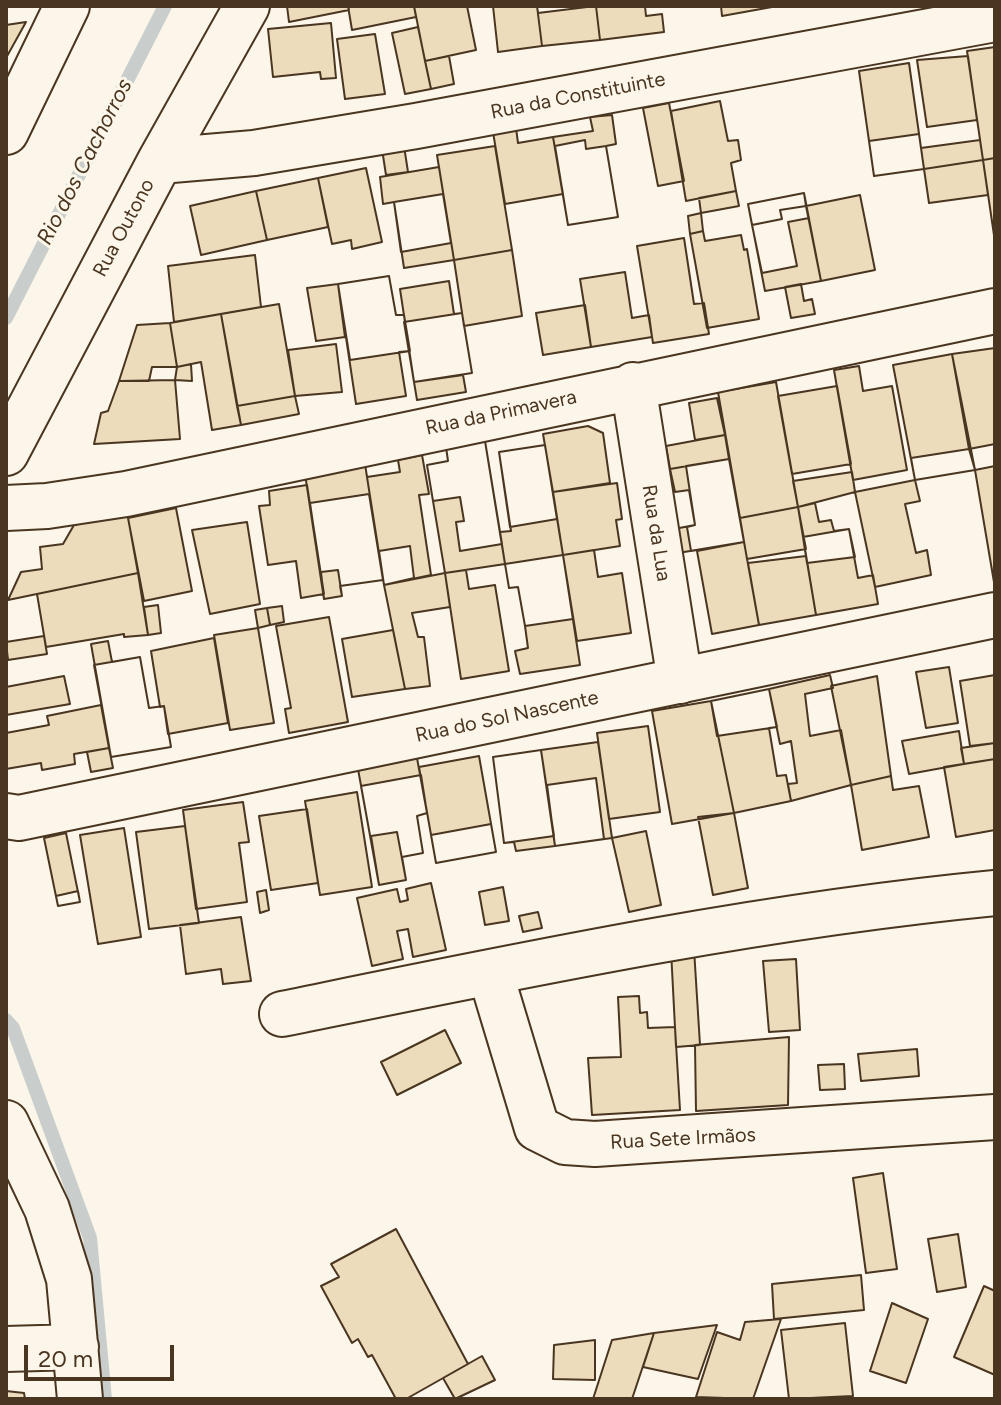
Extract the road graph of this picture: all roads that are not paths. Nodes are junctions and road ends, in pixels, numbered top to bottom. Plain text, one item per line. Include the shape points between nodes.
1 (67, 6) edge
2 (247, 6) edge
3 (995, 19) edge
4 (6, 132) edge
5 (160, 161) junction
6 (995, 311) edge
7 (633, 385) junction
8 (6, 453) edge
9 (6, 508) edge
10 (995, 615) edge
11 (680, 681) junction
12 (12, 817) edge
13 (995, 893) edge
14 (490, 972) junction
15 (282, 1014) dead end
16 (995, 1117) edge
17 (6, 1123) edge
18 (76, 1347) junction
19 (6, 1349) edge
20 (80, 1399) edge

1 - 4 street
2 - 5 street, Rua Outono
3 - 5 street, Rua da Constituinte via 401,129 254,153
5 - 8 street, Rua Outono
6 - 7 street, Rua da Primavera
7 - 9 street, Rua da Primavera via 126,494
7 - 11 street, Rua da Lua
10 - 11 street, Rua do Sol Nascente
11 - 12 street, Rua do Sol Nascente
13 - 14 street via 879,904
14 - 15 street
14 - 16 street, Rua Sete Irmãos via 537,1128 565,1142 670,1142
17 - 18 street via 56,1237 69,1279
18 - 19 street
18 - 20 street

